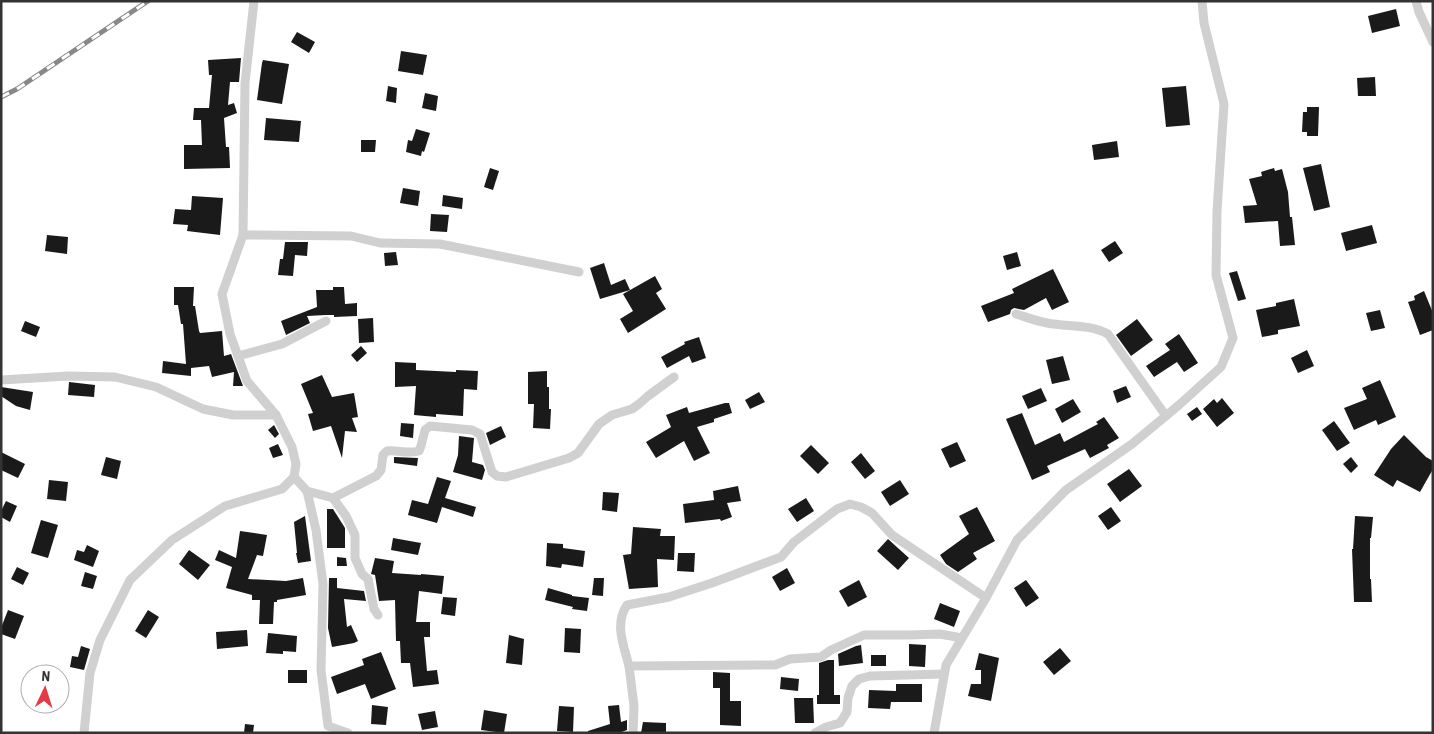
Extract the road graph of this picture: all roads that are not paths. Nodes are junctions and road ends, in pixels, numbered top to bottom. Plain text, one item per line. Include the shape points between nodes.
1 (254, 1) edge
2 (1202, 1) edge
3 (1416, 1) edge
4 (1433, 42) edge
5 (243, 235) junction
6 (579, 272) dead end
7 (1016, 314) dead end
8 (326, 322) dead end
9 (238, 356) junction
10 (674, 377) dead end
11 (1, 380) edge
12 (276, 414) junction
13 (1166, 416) junction
14 (294, 477) junction
15 (307, 491) junction
16 (333, 498) junction
17 (986, 598) junction
18 (378, 615) dead end
19 (962, 638) junction
20 (629, 666) junction
21 (944, 674) junction
22 (84, 733) edge
23 (348, 733) edge
24 (633, 733) edge
25 (815, 733) edge
26 (934, 733) edge

1 - 5 street via 245,83
2 - 13 street via 1204,23 1224,104 1216,211 1216,275 1233,338 1221,367
3 - 4 street
5 - 6 street via 351,236 380,243 440,244
5 - 9 street via 222,294
7 - 13 street via 1047,323 1102,330 1108,334
8 - 9 street via 282,344
9 - 12 street via 247,381
10 - 16 street via 632,410 612,415 599,424 578,453 569,458 497,476 492,472 480,434 472,430 430,426 425,430 418,451 387,451 376,476
11 - 12 street via 115,377 156,387 203,409 233,415
12 - 14 street via 292,447 296,464
13 - 17 street via 1066,490 1017,540
14 - 15 street
14 - 22 street via 282,489 225,506 172,540 130,580 100,640 90,673
15 - 16 street
15 - 23 street via 323,584 321,670 328,726
16 - 18 street via 355,535 356,558 362,574 368,579
17 - 19 street
17 - 20 street via 892,535 872,513 850,504 836,509 794,542 781,557 669,597 627,605 622,612 621,638
19 - 20 street via 940,634 864,635 821,657 790,659 775,664
19 - 21 street
20 - 24 street via 634,706
21 - 25 street via 859,679 852,686 847,712 840,723
21 - 26 street

